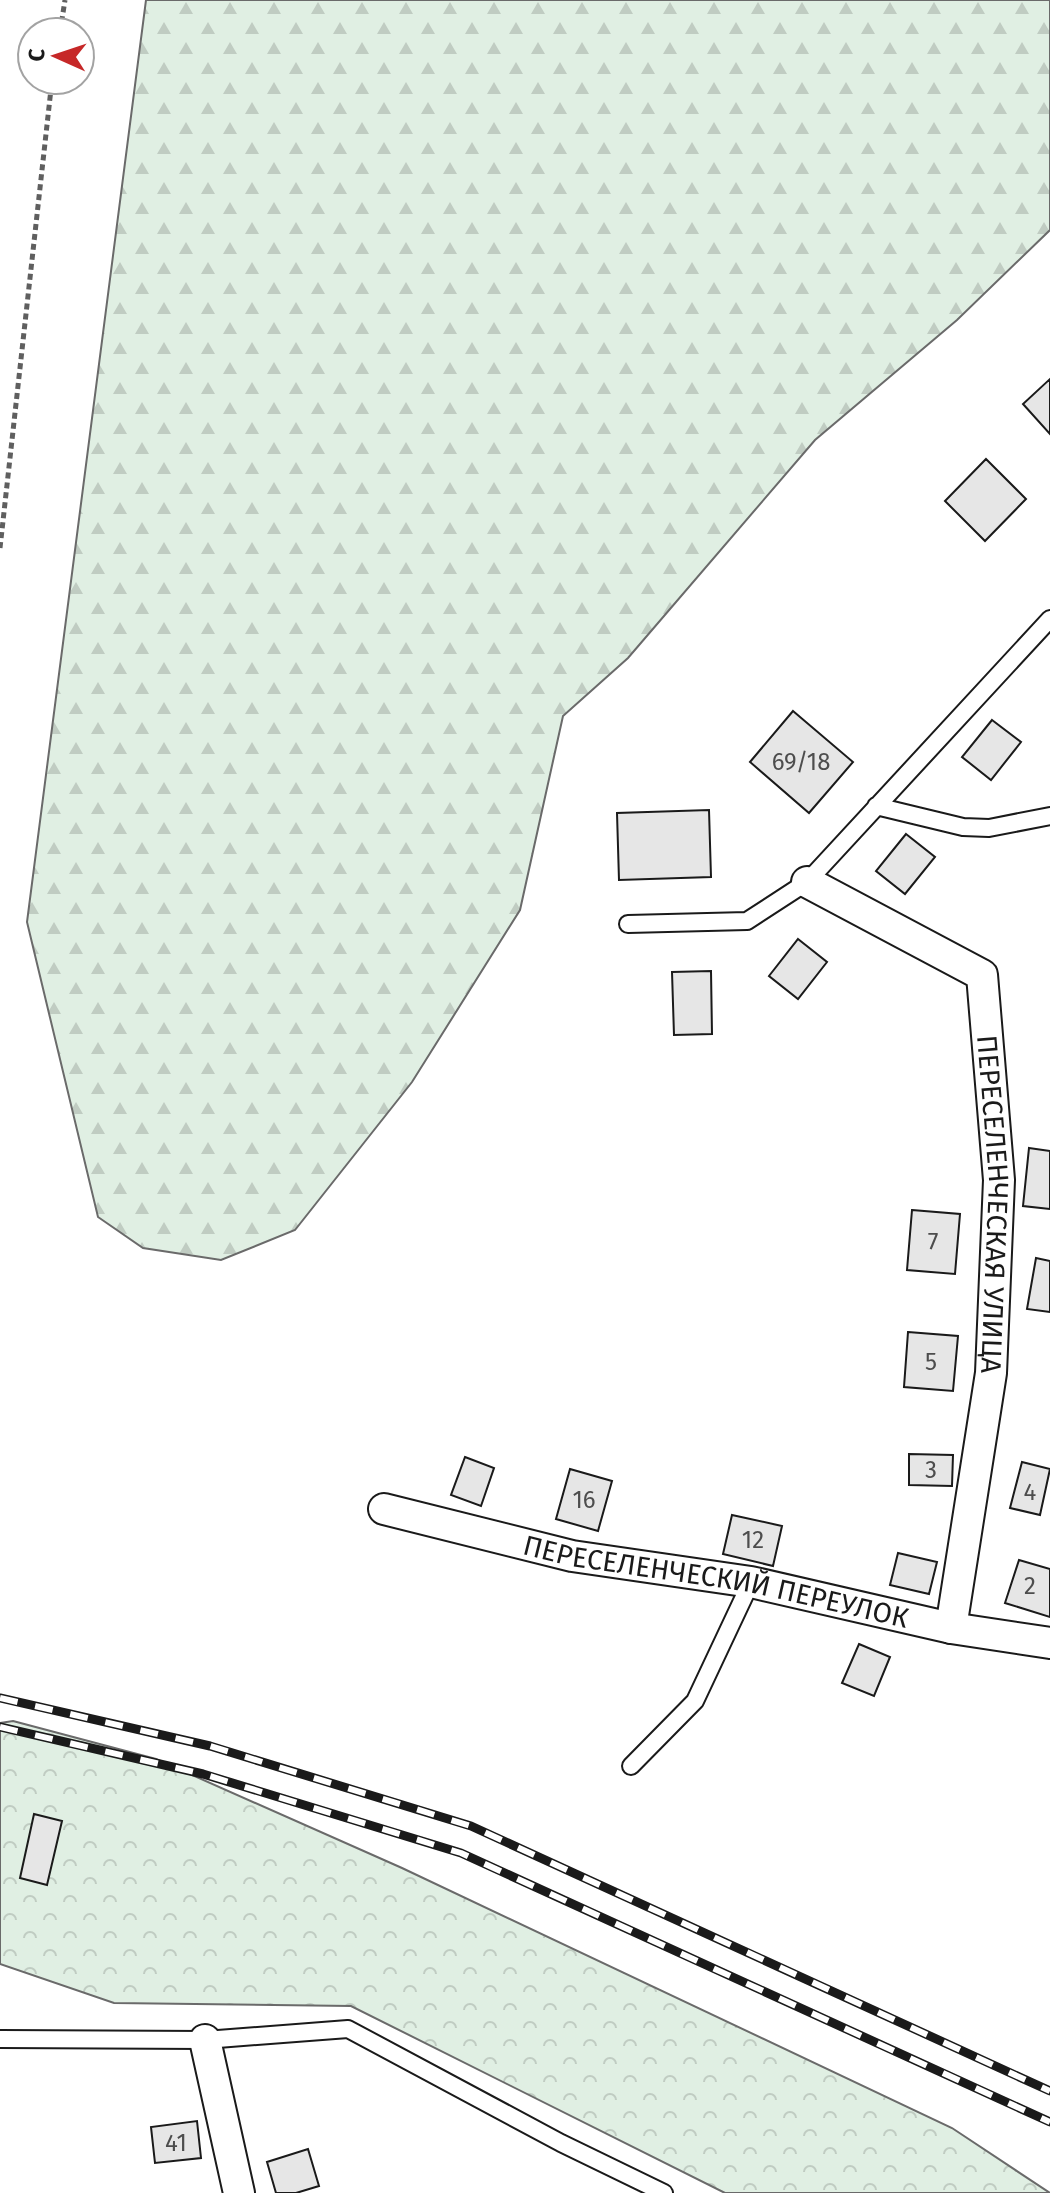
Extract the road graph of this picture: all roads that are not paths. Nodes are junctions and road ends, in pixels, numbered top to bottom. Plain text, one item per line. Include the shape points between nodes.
1 (1050, 619) edge
2 (876, 806) junction
3 (1050, 816) edge
4 (807, 882) junction
5 (628, 924) dead end
6 (384, 1509) dead end
7 (751, 1582) junction
8 (951, 1628) junction
9 (1050, 1643) edge
10 (631, 1766) dead end
11 (0, 2039) edge
12 (205, 2040) junction
13 (239, 2193) edge
14 (664, 2193) edge

1 - 2 lane
2 - 3 lane via 963,827 989,828
2 - 4 lane
4 - 5 lane via 747,921
4 - 8 street, ПЕРЕСЕЛЕНЧЕСКАЯ УЛИЦА via 982,975 999,1180 991,1373
6 - 7 street, ПЕРЕСЕЛЕНЧЕСКИЙ ПЕРЕУЛОК via 572,1556
7 - 8 street, ПЕРЕСЕЛЕНЧЕСКИЙ ПЕРЕУЛОК
7 - 10 lane via 695,1701
8 - 9 street, ПЕРЕСЕЛЕНЧЕСКИЙ ПЕРЕУЛОК
11 - 12 lane
12 - 13 street
12 - 14 lane via 348,2029

